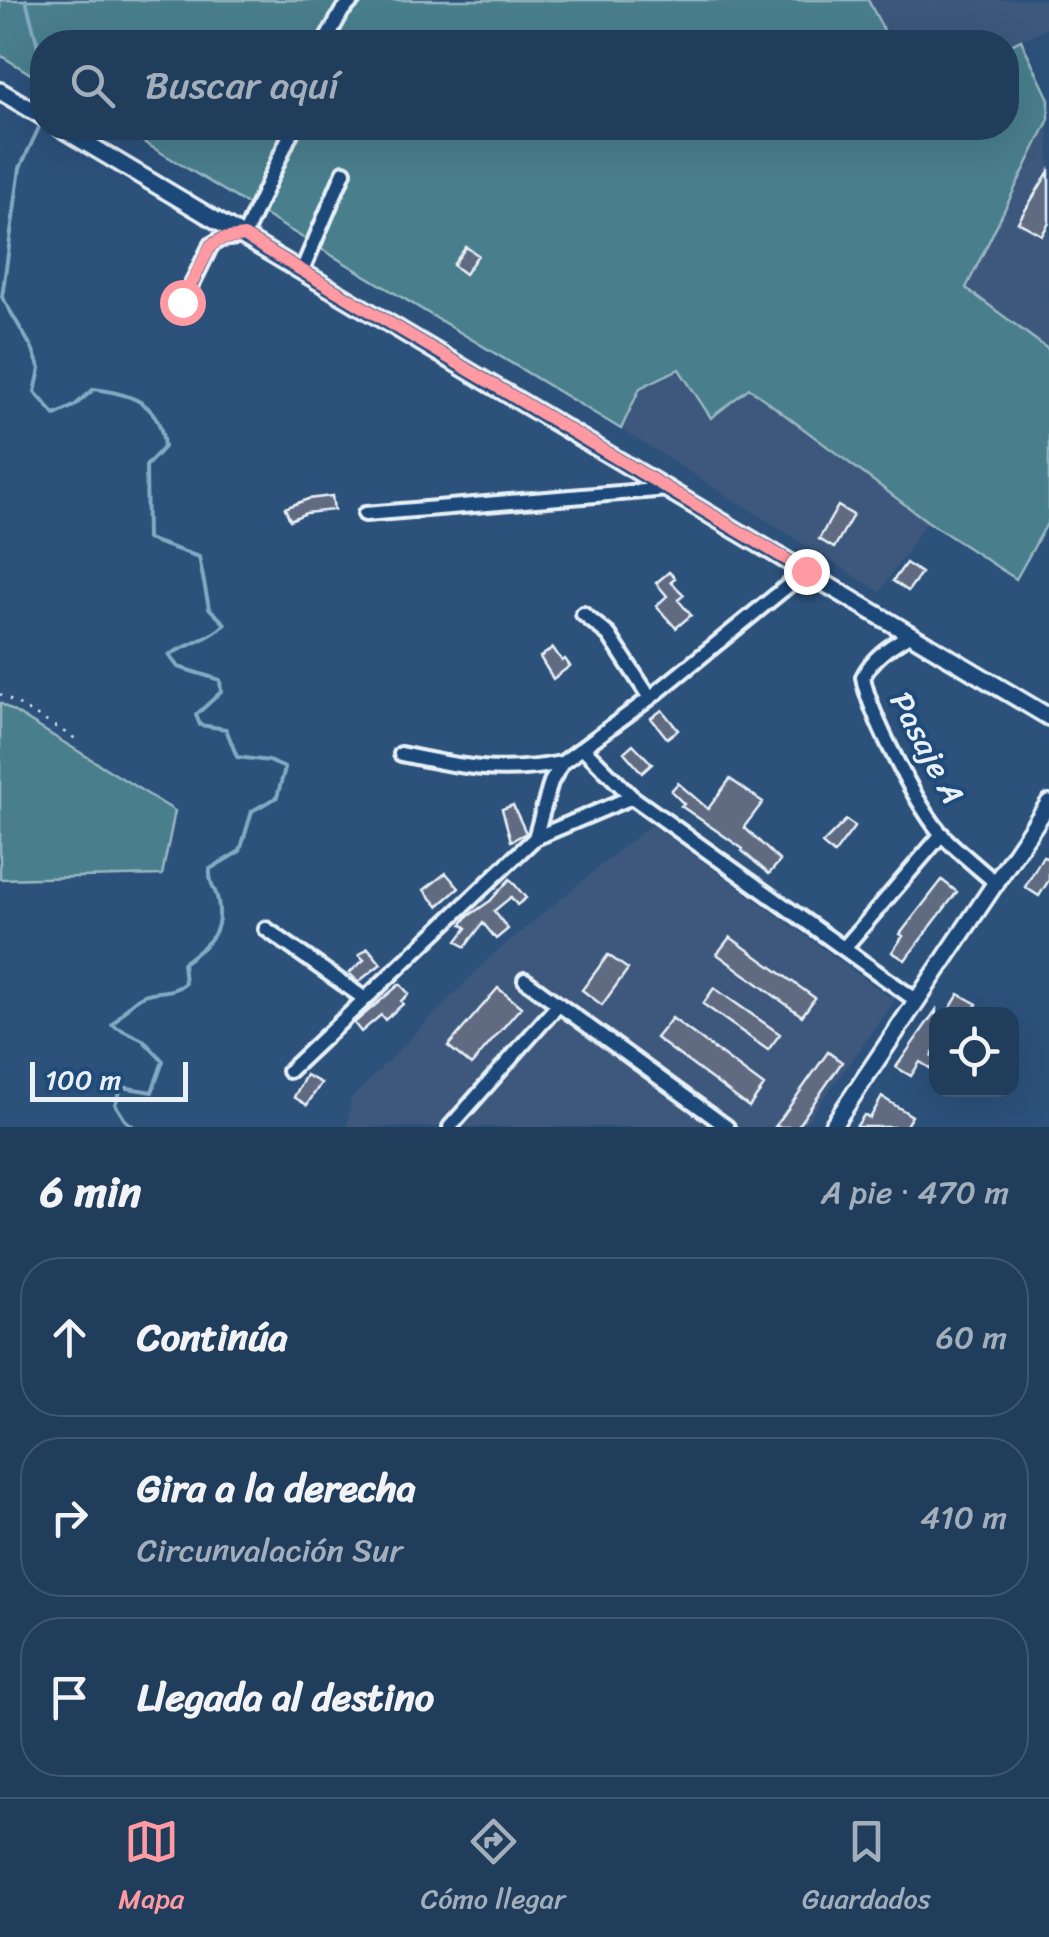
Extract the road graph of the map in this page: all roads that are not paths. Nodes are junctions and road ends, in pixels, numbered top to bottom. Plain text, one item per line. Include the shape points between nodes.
1 (354, 0) edge
2 (332, 30) edge
3 (0, 91) edge
4 (30, 109) edge
5 (81, 140) edge
6 (288, 140) edge
7 (344, 172) dead end
8 (244, 236) junction
9 (302, 271) junction
10 (182, 302) dead end
11 (668, 489) junction
12 (365, 514) dead end
13 (806, 571) junction
14 (583, 614) dead end
15 (910, 634) junction
16 (650, 698) junction
17 (1049, 717) edge
18 (584, 749) junction
19 (401, 754) dead end
20 (562, 764) junction
21 (632, 797) junction
22 (1049, 803) edge
23 (942, 834) junction
24 (535, 838) junction
25 (997, 884) junction
26 (266, 929) dead end
27 (844, 948) junction
28 (525, 980) dead end
29 (365, 999) junction
30 (917, 1000) junction
31 (558, 1006) junction
32 (290, 1070) dead end
33 (450, 1127) edge
34 (727, 1127) edge
35 (832, 1127) edge

1 - 2 street
3 - 4 main road
5 - 8 main road
6 - 8 street
7 - 9 street
8 - 9 main road
8 - 10 street via 211,245
9 - 11 main road
11 - 12 street
11 - 13 main road
13 - 15 main road
13 - 16 street
14 - 16 street via 609,635
15 - 17 main road
15 - 23 street, Pasaje A via 880,653 864,682 902,769
16 - 18 street
18 - 20 street
18 - 21 street
19 - 20 street via 472,770
20 - 24 street
21 - 24 street
21 - 27 street
22 - 25 main road
23 - 25 street, Pasaje A
23 - 27 street
24 - 29 street
25 - 30 main road
26 - 29 street
27 - 30 street
28 - 31 street
29 - 32 street
30 - 35 main road
31 - 33 street
31 - 34 street

